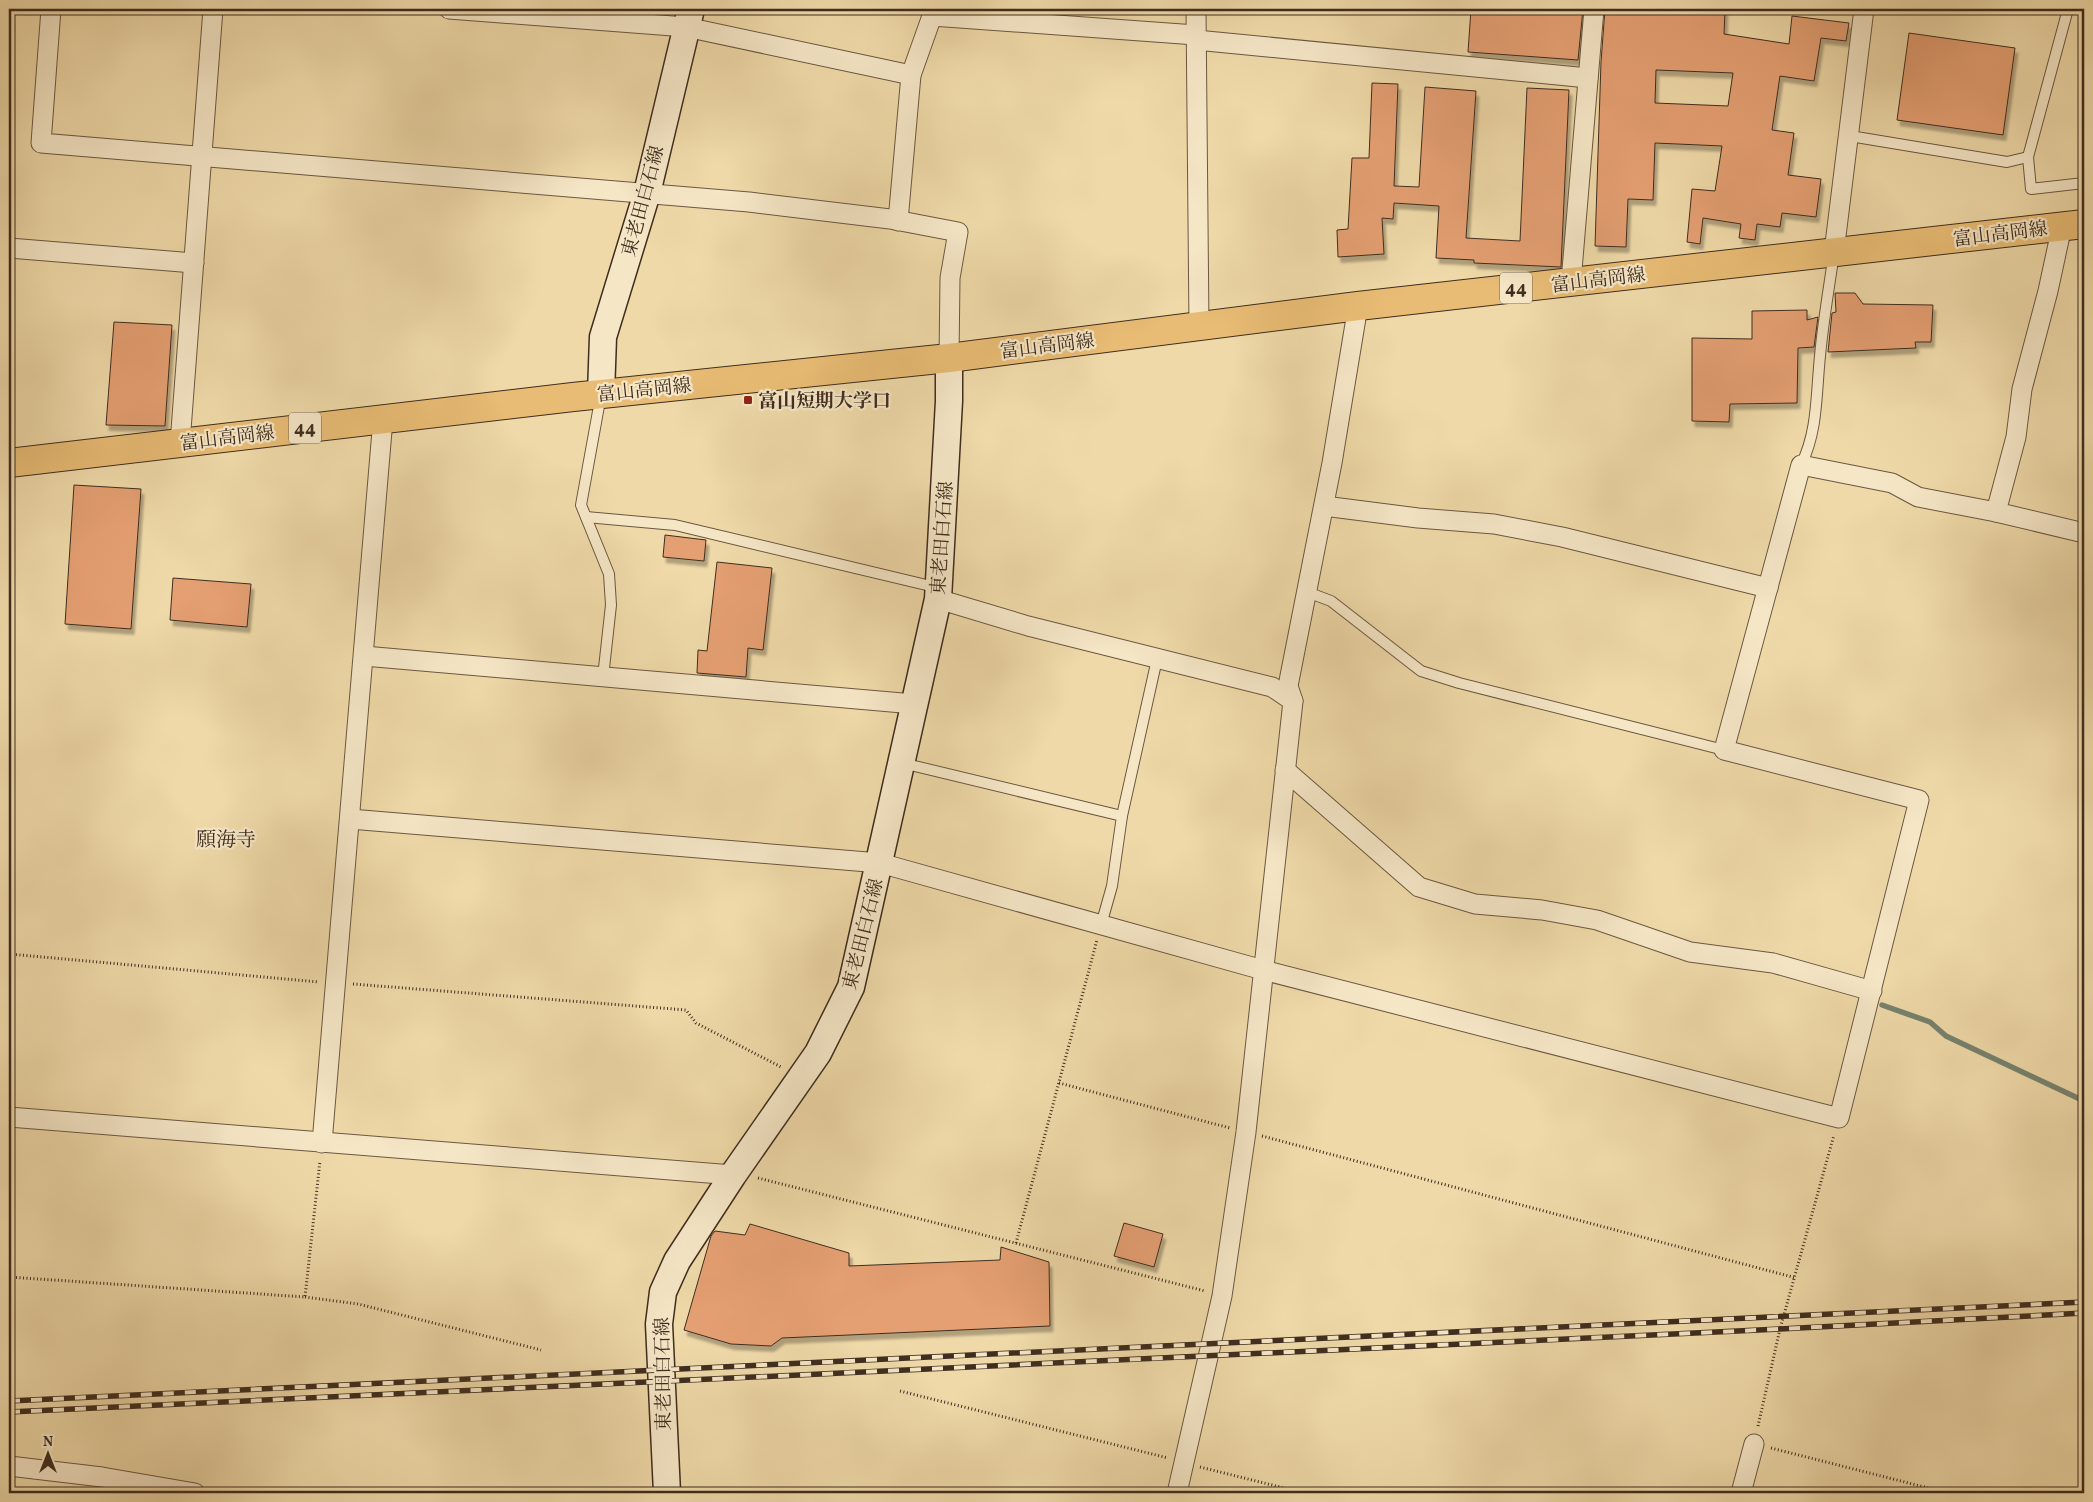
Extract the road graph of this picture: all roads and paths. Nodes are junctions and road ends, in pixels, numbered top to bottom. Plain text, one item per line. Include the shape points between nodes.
1 (52, 9) edge
2 (213, 9) edge
3 (449, 9) edge
4 (1196, 9) edge
5 (1594, 9) edge
6 (1864, 9) edge
7 (2068, 9) edge
8 (931, 13) edge
9 (688, 18) edge
10 (1196, 37) junction
11 (911, 75) junction
12 (1588, 78) junction
13 (1850, 136) junction
14 (202, 156) junction
15 (2028, 157) junction
16 (2084, 183) edge
17 (646, 193) junction
18 (898, 221) junction
19 (2073, 225) edge
20 (9, 248) edge
21 (1834, 252) junction
22 (194, 263) junction
23 (1571, 282) junction
24 (1358, 306) junction
25 (1199, 326) junction
26 (949, 358) junction
27 (601, 394) junction
28 (383, 419) junction
29 (180, 443) junction
30 (9, 463) edge
31 (1801, 465) junction
32 (1324, 506) junction
33 (1996, 512) junction
34 (586, 517) junction
35 (2084, 533) edge
36 (1768, 588) junction
37 (1307, 592) junction
38 (938, 593) junction
39 (364, 656) junction
40 (1157, 659) junction
41 (603, 677) junction
42 (1293, 701) junction
43 (914, 704) junction
44 (1724, 750) junction
45 (901, 762) junction
46 (1286, 770) junction
47 (1122, 816) junction
48 (350, 819) junction
49 (880, 863) junction
50 (1101, 925) junction
51 (9, 954) edge
52 (1263, 970) junction
53 (336, 983) junction
54 (1872, 991) junction
55 (801, 1078) junction
56 (1059, 1083) junction
57 (9, 1117) edge
58 (1839, 1118) junction
59 (1246, 1132) junction
60 (322, 1143) junction
61 (733, 1175) junction
62 (1016, 1243) junction
63 (9, 1277) edge
64 (1796, 1278) junction
65 (1222, 1296) junction
66 (304, 1298) junction
67 (541, 1350) dead end
68 (900, 1391) dead end
69 (1754, 1444) junction
70 (1185, 1463) junction
71 (9, 1466) edge
72 (195, 1493) edge
73 (667, 1493) edge
74 (1177, 1493) edge
75 (1304, 1493) edge
76 (1741, 1493) edge
77 (1948, 1493) edge

1 - 14 street via 41,143
2 - 14 street
3 - 9 street
4 - 10 street
5 - 12 street
6 - 13 street
7 - 15 lane
8 - 10 street
8 - 11 street
9 - 11 street
9 - 17 main road, 東老田白石線
10 - 12 street
10 - 25 street
11 - 18 street
12 - 23 street
13 - 15 lane via 2007,162
13 - 21 street
14 - 17 street
14 - 22 street
15 - 16 lane via 2031,189
17 - 18 street
17 - 27 main road, 東老田白石線 via 603,337
18 - 26 street via 958,232 950,278
19 - 21 main road, 富山高岡線 / 44
19 - 33 street via 2048,291 2022,389 2016,437
20 - 22 street
21 - 23 main road, 富山高岡線 / 44
21 - 31 lane via 1820,357 1819,394 1810,448
22 - 29 street
23 - 24 main road, 富山高岡線 / 44
24 - 25 main road, 富山高岡線 / 44
24 - 32 street
25 - 26 main road, 富山高岡線 / 44
26 - 27 main road, 富山高岡線 / 44
26 - 38 main road, 東老田白石線
27 - 28 main road, 富山高岡線 / 44
27 - 34 lane via 581,505
28 - 29 main road, 富山高岡線 / 44
28 - 39 street
29 - 30 main road, 富山高岡線 / 44
31 - 33 street via 1892,483 1918,497
31 - 36 street
32 - 36 street via 1494,524 1562,537
32 - 37 street
33 - 35 street
34 - 38 lane via 675,525
34 - 41 lane via 609,574 611,605
36 - 44 street
37 - 42 street via 1288,686
37 - 44 lane via 1332,601 1422,671
38 - 40 street via 1028,626
38 - 43 main road, 東老田白石線
39 - 41 street
39 - 48 street
40 - 42 street via 1272,687
40 - 47 lane
41 - 43 street
42 - 46 street
43 - 45 main road, 東老田白石線
44 - 54 street via 1919,800
45 - 47 lane
45 - 49 main road, 東老田白石線
46 - 52 street
46 - 54 street via 1419,887 1475,904 1542,910 1597,920 1690,952 1773,962
47 - 50 lane via 1112,886
48 - 49 street
48 - 53 street
49 - 50 street
49 - 55 main road, 東老田白石線 via 851,987 818,1053
50 - 52 street
50 - 56 path
51 - 53 path
52 - 58 street
52 - 59 street
53 - 55 path via 686,1010 696,1023
53 - 60 street
54 - 58 street
55 - 61 main road, 東老田白石線
56 - 59 path
56 - 62 path
57 - 60 street
58 - 64 path
59 - 64 path
59 - 65 street
60 - 61 street
60 - 66 path
61 - 62 path via 772,1180
61 - 73 main road, 東老田白石線 via 676,1261 663,1292 659,1324
62 - 65 path
63 - 66 path
64 - 69 path via 1780,1329
65 - 70 street
66 - 67 path via 358,1304
68 - 70 path
69 - 76 street
69 - 77 path
70 - 74 street
70 - 75 path
71 - 72 street

